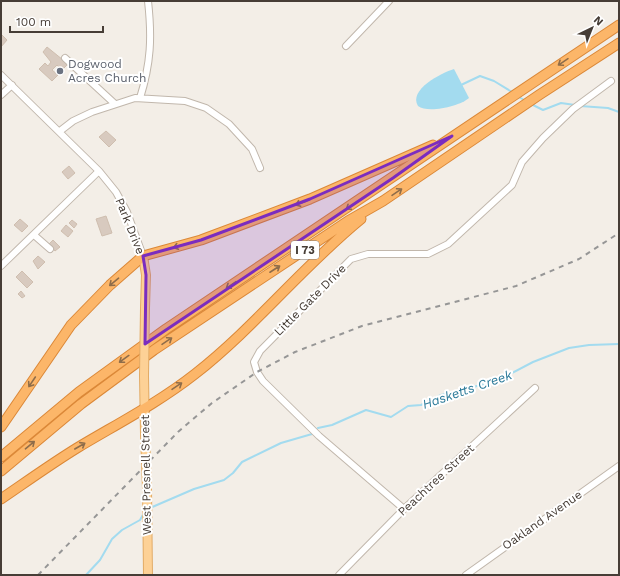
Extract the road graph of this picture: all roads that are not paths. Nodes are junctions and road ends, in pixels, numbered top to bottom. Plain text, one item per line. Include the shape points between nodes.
1 (148, 1) edge
2 (388, 1) edge
3 (619, 25) edge
4 (619, 43) edge
5 (346, 46) dead end
6 (65, 58) dead end
7 (1, 74) edge
8 (611, 81) dead end
9 (12, 84) junction
10 (1, 95) edge
11 (140, 98) junction
12 (115, 104) junction
13 (60, 131) junction
14 (452, 136) junction
15 (260, 168) dead end
16 (99, 171) junction
17 (383, 201) junction
18 (34, 235) junction
19 (50, 249) dead end
20 (143, 256) junction
21 (1, 266) edge
22 (144, 376) joint
23 (535, 388) dead end
24 (145, 408) junction
25 (1, 427) edge
26 (1, 457) edge
27 (619, 466) edge
28 (1, 471) edge
29 (1, 499) edge
30 (404, 509) junction
31 (148, 575) edge
32 (339, 575) edge
33 (466, 575) edge

1 - 11 street via 150,58
2 - 5 street
3 -> 14 highway, I 73
17 -> 4 highway, I 73
6 - 12 street
7 - 9 street, Park Drive
8 - 30 street, Little Gate Drive via 573,109 543,138 522,162 512,185 448,244 428,254 368,254 352,259 260,351 254,362 257,372 264,380 319,436
9 - 10 street
9 - 13 street, Park Drive
11 - 12 street
11 - 15 street via 185,101 206,108 229,124 244,140 252,149
12 - 13 street via 73,121
13 - 16 street, Park Drive
14 -> 20 highway via 310,199 201,240
14 -> 26 highway, I 73 via 124,358 38,424
16 - 18 street
16 - 20 street, Park Drive via 116,192 127,212
24 -> 17 highway via 194,374 234,340 335,240
28 -> 17 highway, I 73 via 81,404 154,350 348,221
18 - 19 street
18 - 21 street
20 - 22 main road, Park Drive, bridge via 146,275
20 -> 25 highway via 71,325
22 - 24 main road, West Presnell Street
23 - 30 street, Peachtree Street
29 -> 24 highway via 75,449
24 - 31 main road, West Presnell Street, bridge
27 - 33 street, Oakland Avenue
30 - 32 street, Peachtree Street

